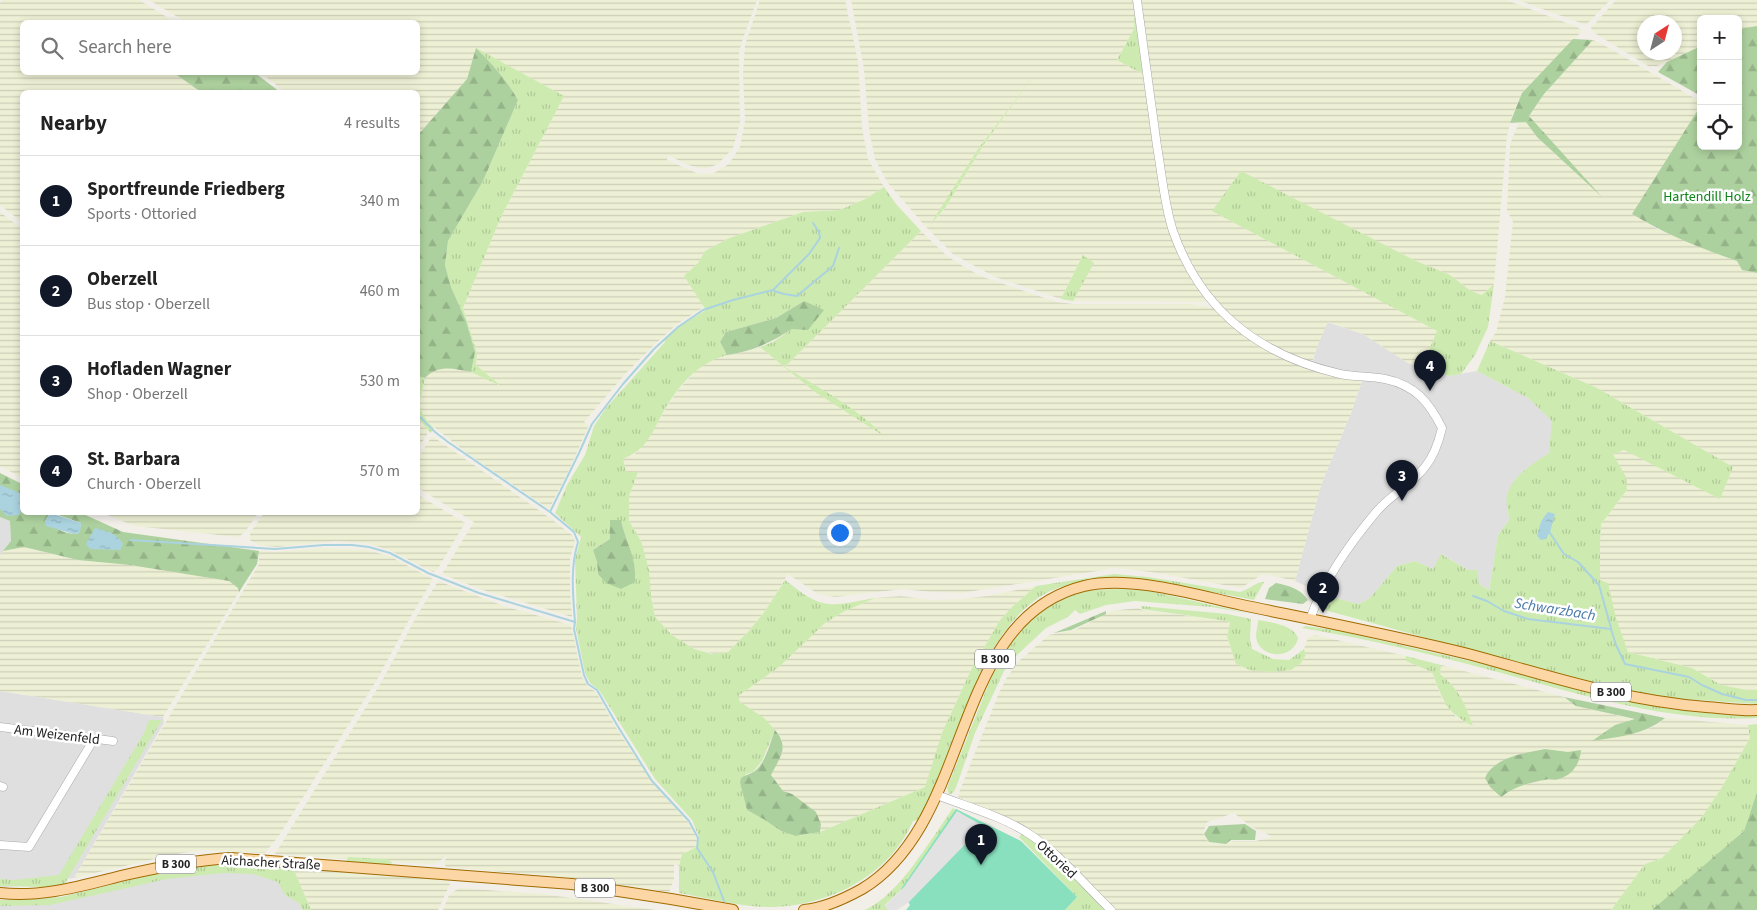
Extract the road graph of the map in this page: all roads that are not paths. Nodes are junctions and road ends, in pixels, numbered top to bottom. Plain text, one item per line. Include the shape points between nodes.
1 (1137, 0) edge
2 (1310, 620) junction
3 (1757, 710) edge
4 (0, 727) edge
5 (94, 739) junction
6 (113, 741) dead end
7 (937, 795) junction
8 (0, 845) edge
9 (0, 893) edge
10 (734, 910) edge
11 (804, 910) edge
12 (1111, 910) edge

1 - 2 street via 1167,209 1182,253 1196,280 1215,306 1250,336 1274,351 1296,362 1341,374 1385,379 1404,385 1427,402 1442,428 1425,467 1378,510 1356,538 1319,597
2 - 3 main road, B 300 via 1468,654 1626,696 1669,704
2 - 7 main road, B 300 via 1145,586 1113,583 1059,594 1022,621 1004,642 971,710
4 - 5 street, Am Weizenfeld
5 - 6 street, Am Weizenfeld
5 - 8 street via 30,847
7 - 11 main road, B 300 via 912,840 889,869 848,897
7 - 12 street, Ottoried via 1026,832
9 - 10 main road, Aichacher Straße / B 300 via 41,894 178,864 231,858 572,884

